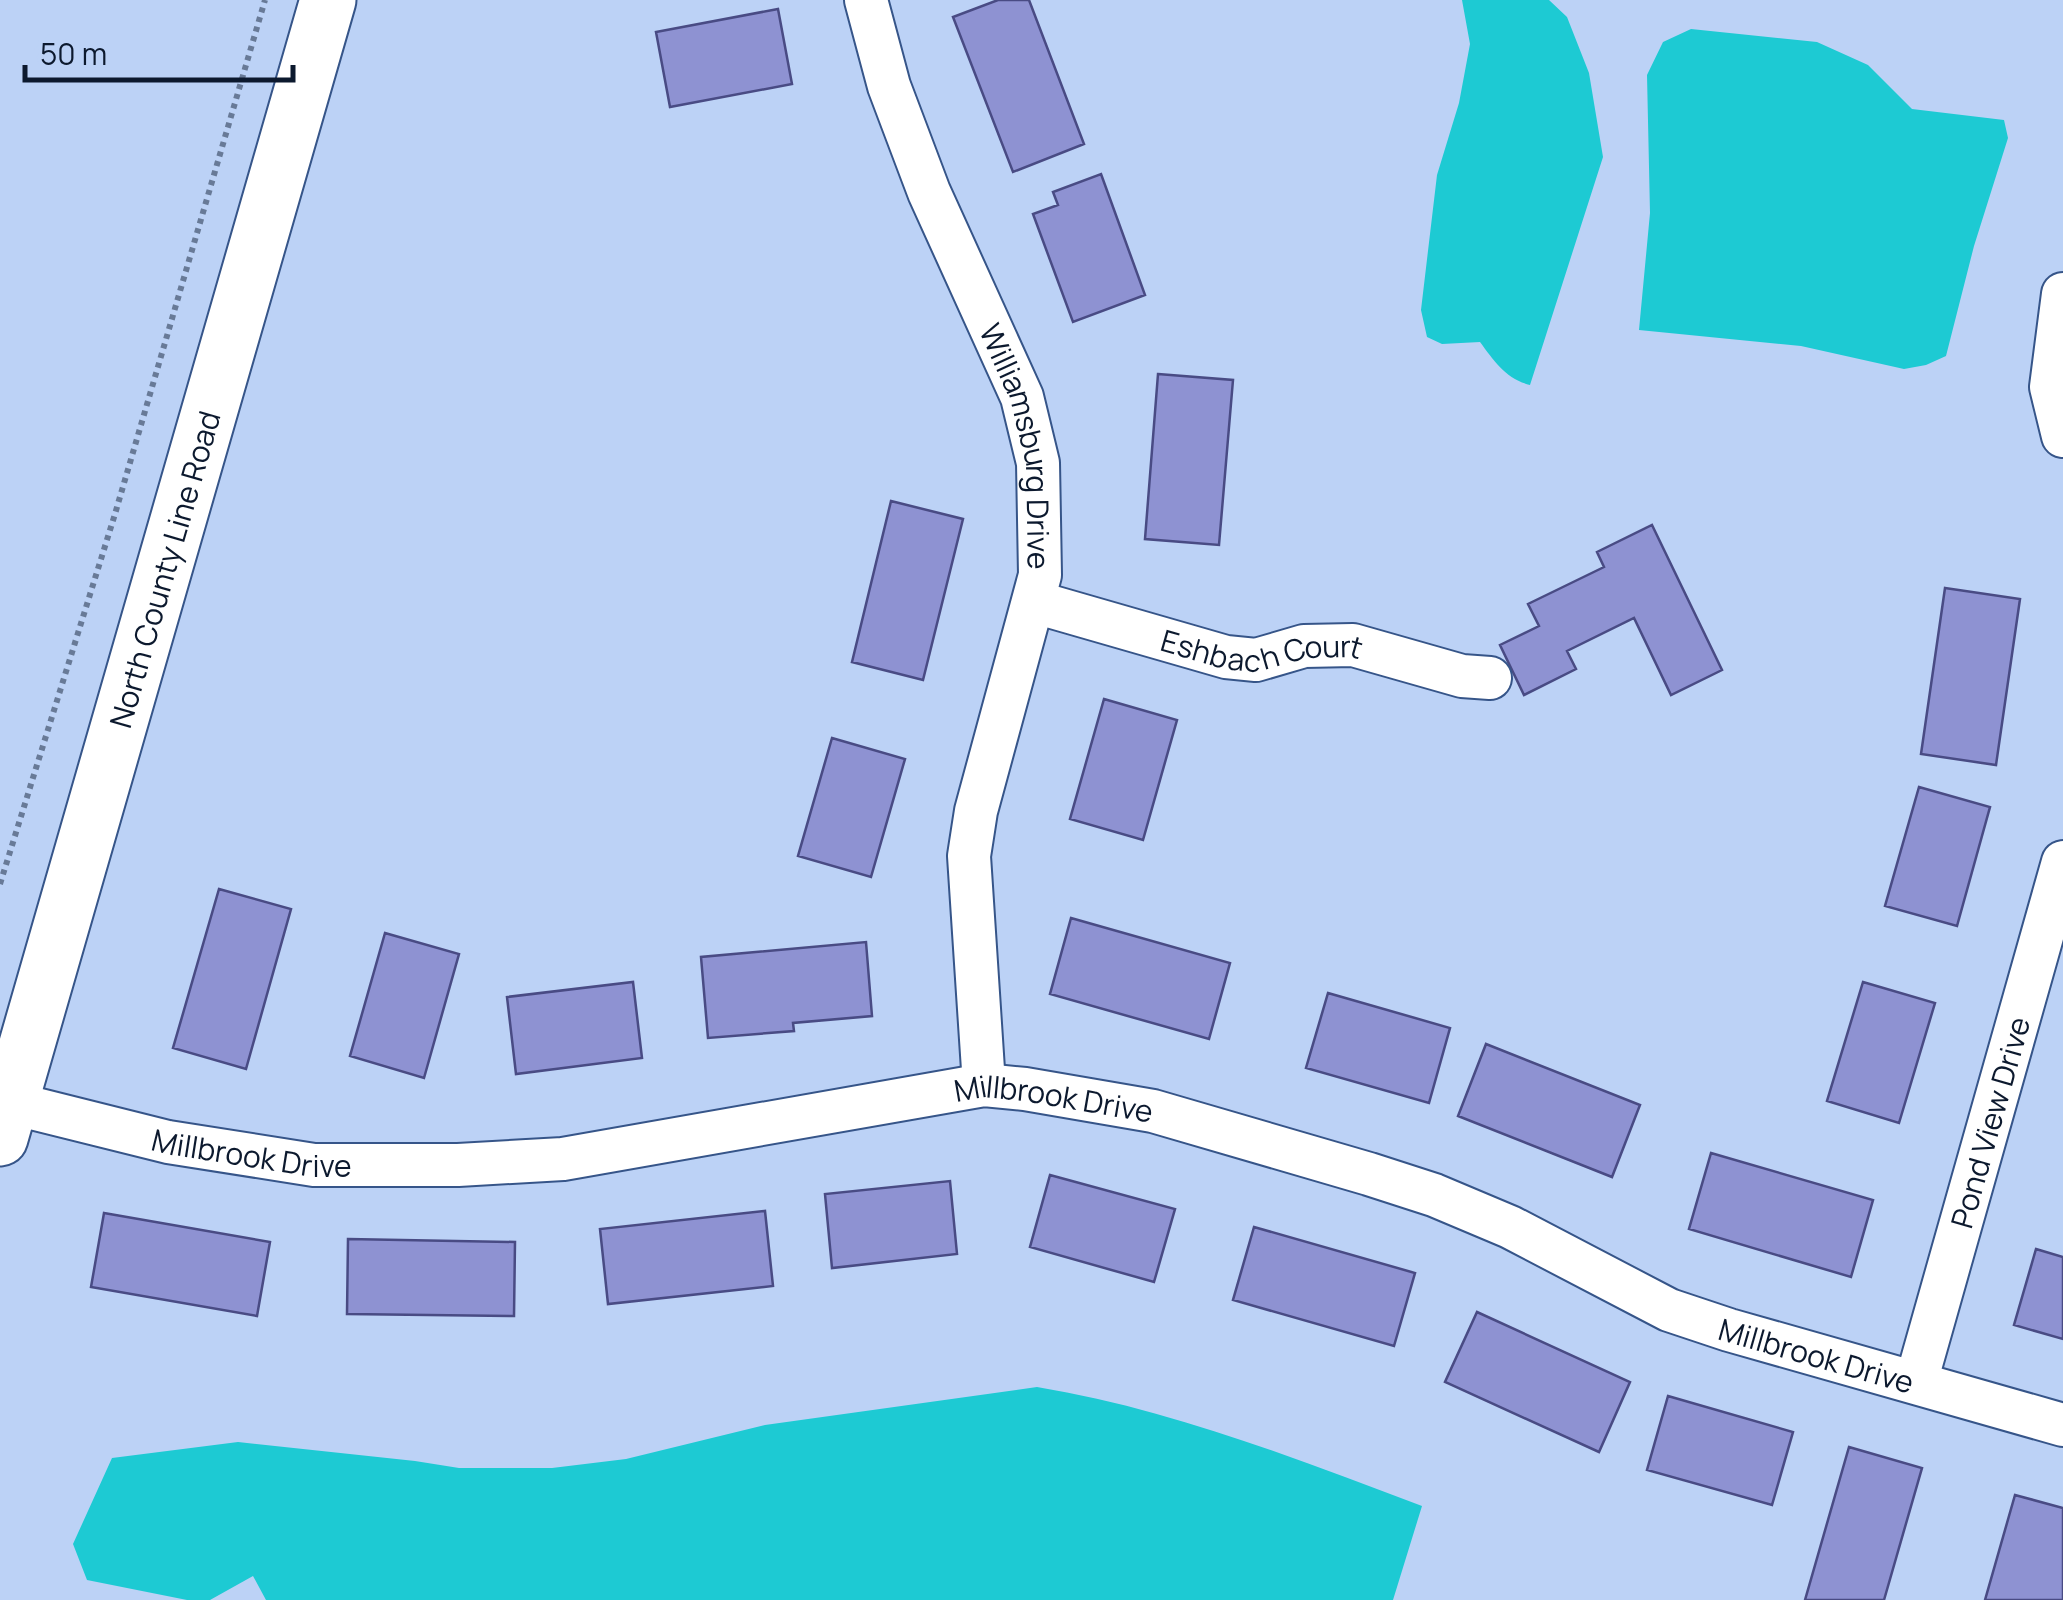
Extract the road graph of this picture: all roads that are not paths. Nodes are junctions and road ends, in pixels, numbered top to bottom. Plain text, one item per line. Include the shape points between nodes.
1 (328, 0) edge
2 (866, 0) edge
3 (2063, 294) edge
4 (2063, 436) edge
5 (1035, 602) junction
6 (1490, 678) dead end
7 (2063, 862) edge
8 (984, 1085) junction
9 (4, 1114) edge
10 (1916, 1382) junction
11 (2063, 1424) edge

1 - 9 street, North County Line Road
2 - 5 street, Williamsburg Drive via 929,192 1032,428 1040,520
3 - 4 street via 2051,386
5 - 6 street, Eshbach Court via 1226,657 1256,660 1304,646 1353,645
5 - 8 street, Williamsburg Drive via 969,856
7 - 10 street, Pond View Drive
8 - 9 street, Millbrook Drive via 563,1159 458,1165 314,1165
8 - 10 street, Millbrook Drive via 1153,1111 1369,1174 1510,1227 1669,1310
10 - 11 street, Millbrook Drive

